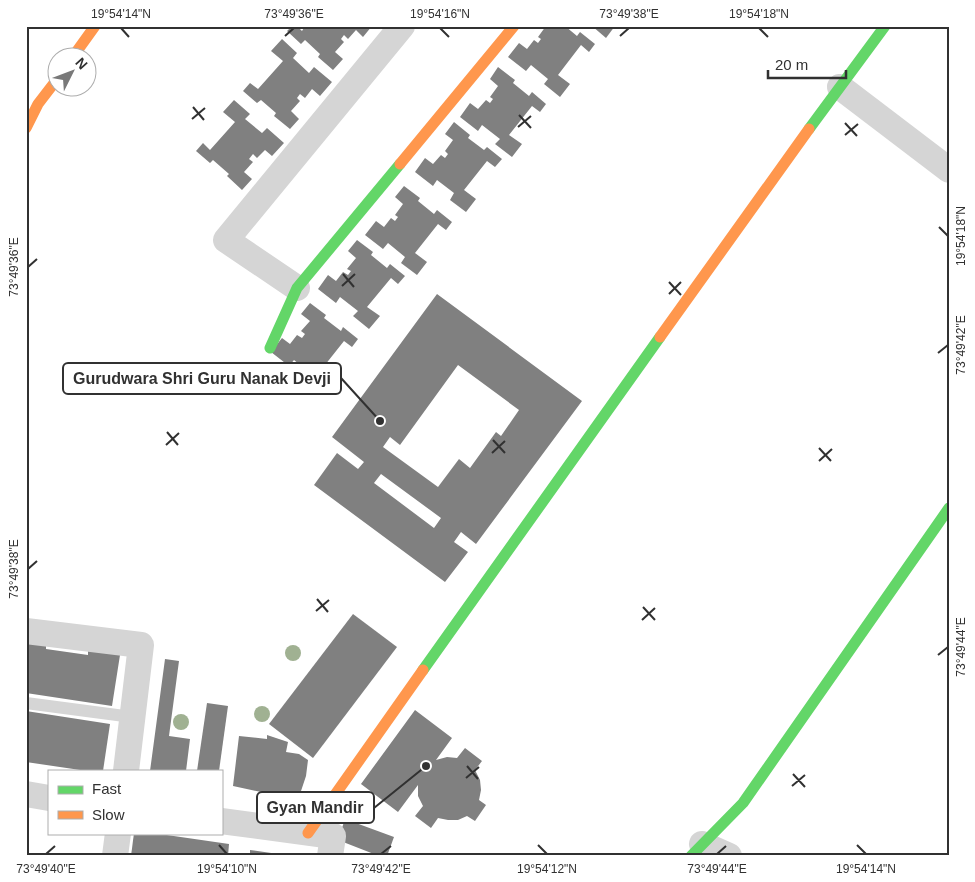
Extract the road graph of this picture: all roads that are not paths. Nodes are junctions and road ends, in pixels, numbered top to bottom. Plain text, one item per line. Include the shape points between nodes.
1 (95, 26) edge
2 (402, 26) edge
3 (514, 26) edge
4 (886, 26) edge
5 (79, 48) edge
6 (840, 87) junction
7 (48, 91) edge
8 (26, 128) edge
9 (949, 170) edge
10 (297, 288) junction
11 (270, 348) dead end
12 (949, 508) edge
13 (26, 630) edge
14 (26, 703) edge
15 (132, 717) junction
16 (126, 770) edge
17 (26, 794) edge
18 (48, 798) edge
19 (222, 821) edge
20 (308, 833) junction
21 (118, 834) edge
22 (697, 850) edge
23 (116, 856) edge
24 (330, 856) edge
25 (729, 856) edge

1 - 5 street
2 - 10 street via 226,240
3 - 10 street
4 - 6 street
6 - 9 street
6 - 20 street
7 - 8 street
10 - 11 street
12 - 22 street via 743,803
13 - 15 street via 141,645
14 - 15 lane
15 - 16 street
17 - 18 street
19 - 20 street
20 - 24 street via 333,836
21 - 23 street
22 - 25 street

